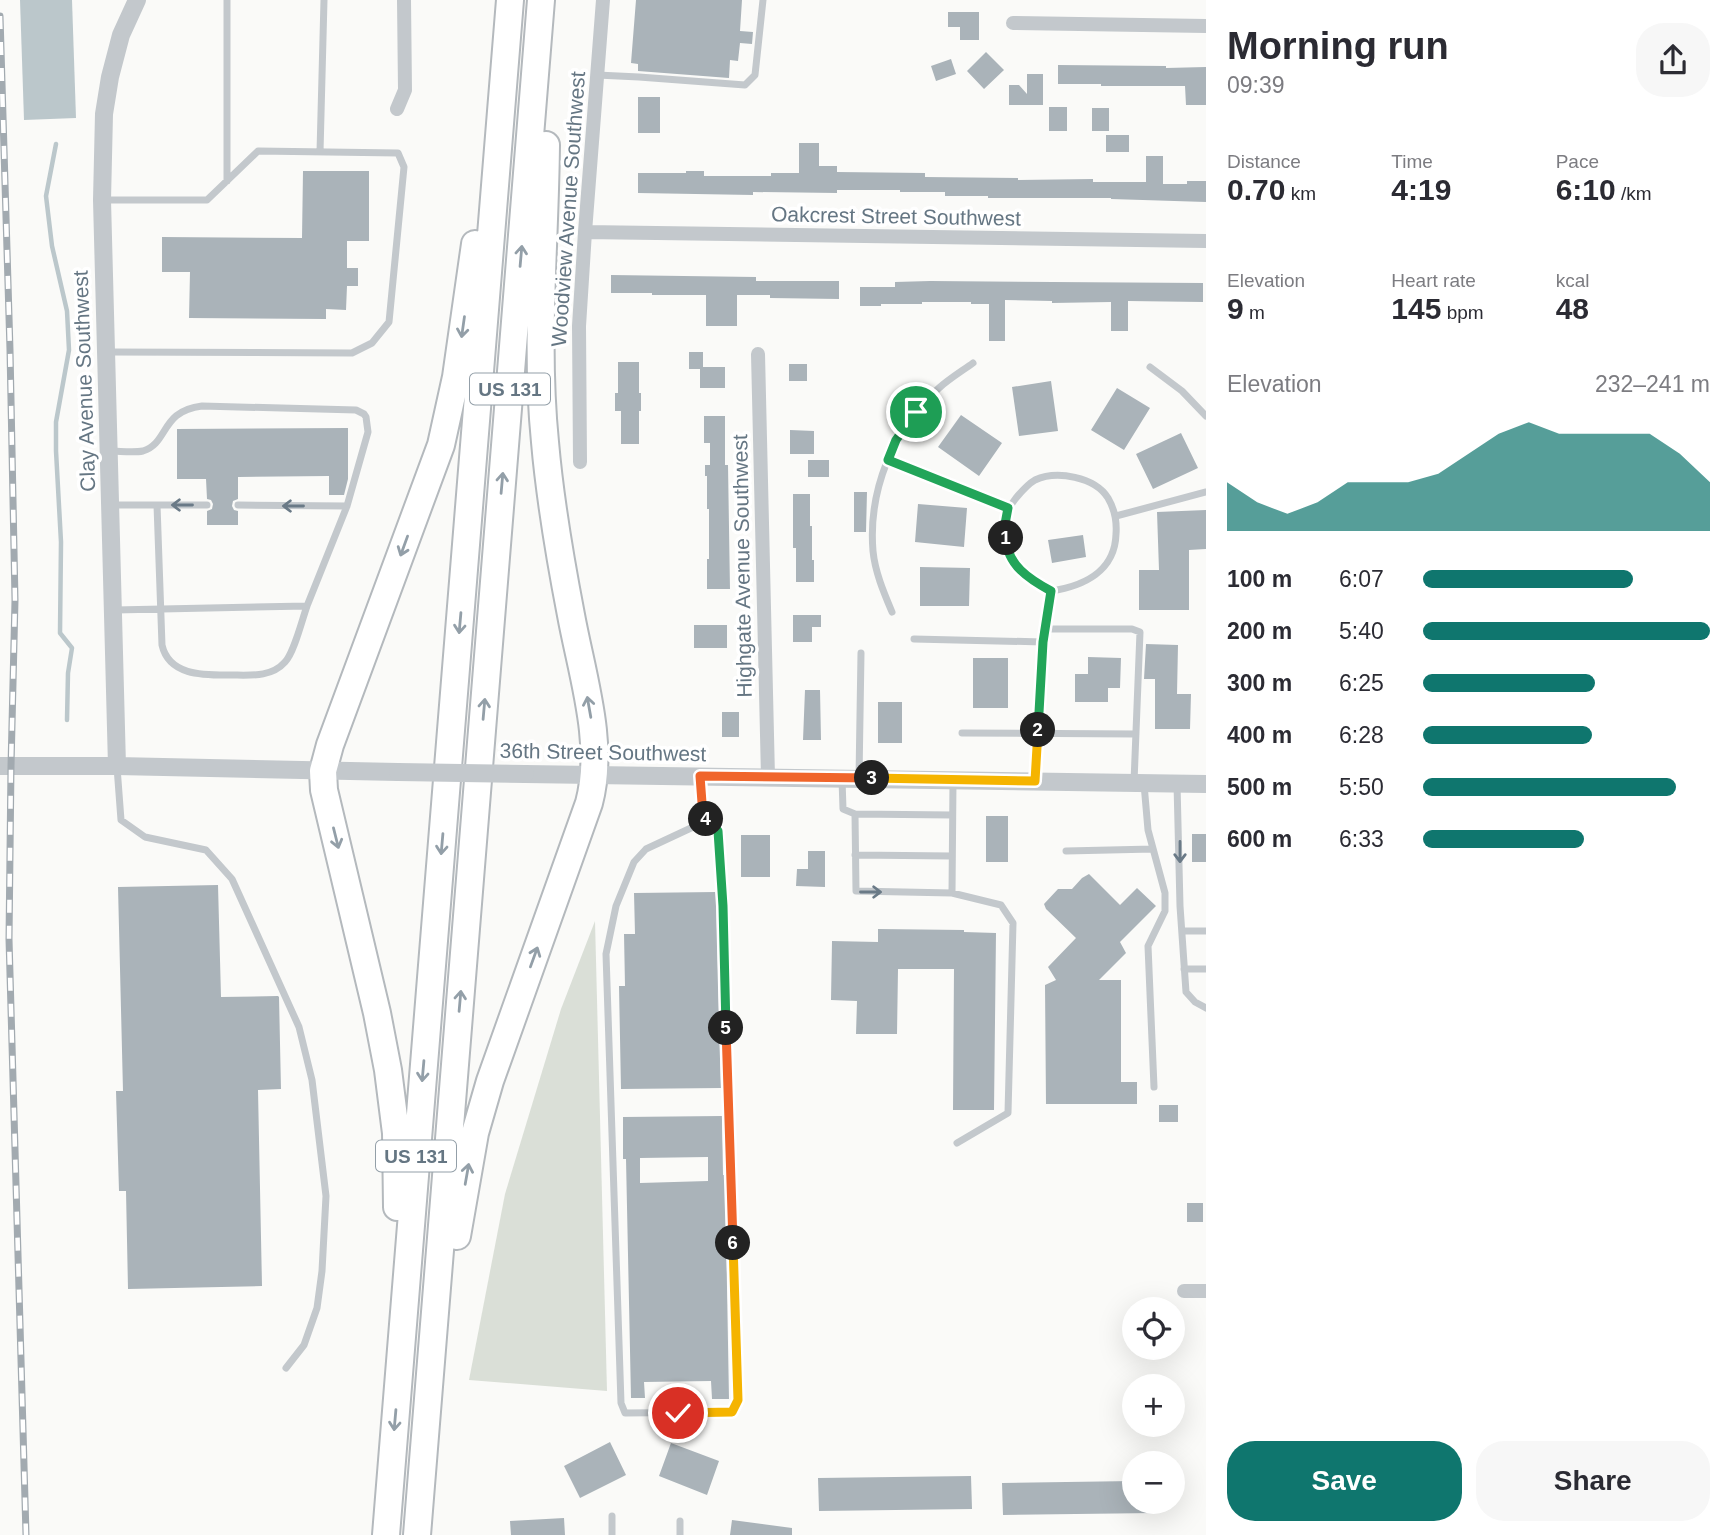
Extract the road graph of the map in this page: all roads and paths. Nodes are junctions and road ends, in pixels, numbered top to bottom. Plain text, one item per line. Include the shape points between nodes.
1 (137, 0) edge
2 (227, 0) edge
3 (324, 0) edge
4 (404, 0) edge
5 (510, 0) edge
6 (542, 0) edge
7 (603, 0) edge
8 (763, 0) edge
9 (1013, 23) dead end
10 (1206, 26) edge
11 (507, 42) junction
12 (597, 75) junction
13 (397, 108) dead end
14 (320, 152) junction
15 (227, 181) junction
16 (102, 200) junction
17 (585, 232) junction
18 (1206, 241) edge
19 (106, 352) junction
20 (758, 354) dead end
21 (974, 363) dead end
22 (1150, 367) dead end
23 (1206, 416) edge
24 (109, 451) junction
25 (888, 460) junction
26 (580, 462) dead end
27 (1206, 492) edge
28 (110, 505) junction
29 (157, 505) junction
30 (207, 505) dead end
31 (238, 505) dead end
32 (347, 506) junction
33 (1008, 508) junction
34 (1116, 516) junction
35 (1051, 591) junction
36 (307, 606) junction
37 (161, 608) junction
38 (113, 610) junction
39 (892, 612) dead end
40 (1045, 629) junction
41 (914, 639) dead end
42 (1043, 642) junction
43 (861, 653) dead end
44 (962, 733) dead end
45 (1038, 733) junction
46 (1136, 734) junction
47 (0, 766) edge
48 (117, 766) junction
49 (323, 771) junction
50 (595, 775) junction
51 (700, 776) junction
52 (768, 777) junction
53 (851, 778) junction
54 (953, 780) junction
55 (1035, 781) junction
56 (1139, 783) junction
57 (1177, 783) junction
58 (1206, 784) edge
59 (855, 814) junction
60 (952, 815) junction
61 (703, 816) junction
62 (1153, 849) junction
63 (1066, 851) dead end
64 (855, 855) junction
65 (952, 856) junction
66 (952, 893) junction
67 (1182, 928) junction
68 (1206, 931) edge
69 (1184, 968) junction
70 (1206, 969) edge
71 (1206, 1008) edge
72 (1154, 1087) dead end
73 (957, 1143) dead end
74 (1184, 1290) dead end
75 (1206, 1291) edge
76 (286, 1368) dead end
77 (398, 1376) junction
78 (429, 1386) junction
79 (612, 1516) dead end
80 (680, 1521) dead end
81 (386, 1535) edge
82 (417, 1535) edge
83 (612, 1535) edge
84 (680, 1535) edge

1 - 16 street, Clay Avenue Southwest via 121,35 110,77 104,114
2 - 15 lane
3 - 14 lane
4 - 13 street via 405,90
5 - 11 highway, US 131
50 -> 6 highway via 590,712 559,556 542,416 546,148
78 -> 6 highway, US 131
7 - 12 street, Woodview Avenue Southwest
8 - 12 lane via 755,75 745,85
9 - 10 street
11 -> 49 highway via 446,425
11 -> 77 highway, US 131
12 - 17 street, Woodview Avenue Southwest
14 - 15 lane via 258,151
14 - 19 lane via 398,153 404,167 389,322 372,343 352,353
15 - 16 lane via 207,201
16 - 19 street, Clay Avenue Southwest
17 - 18 street, Oakcrest Street Southwest
17 - 26 street, Woodview Avenue Southwest via 579,327
19 - 24 street, Clay Avenue Southwest
20 - 52 street, Highgate Avenue Southwest
21 - 25 lane via 938,388 916,412
22 - 23 lane
24 - 28 street, Clay Avenue Southwest
24 - 32 lane via 152,447 170,421 192,407 356,410 366,417 368,432
25 - 33 lane
25 - 39 lane via 873,519 873,553
27 - 34 lane
28 - 29 lane
28 - 38 street, Clay Avenue Southwest
30 -> 29 lane
29 - 37 lane
32 -> 31 lane
32 - 36 lane
33 - 34 lane via 1035,480 1072,476 1107,496
33 - 35 lane via 1006,547 1013,563 1030,580
34 - 35 lane via 1112,557 1100,572 1069,589
35 - 40 lane
36 - 37 lane
36 - 37 lane via 287,660 274,672 253,676 204,676 174,664 164,655
37 - 38 lane
38 - 48 street, Clay Avenue Southwest
40 - 42 lane
40 - 46 lane via 1140,632
41 - 42 lane
42 - 45 lane
43 - 53 lane
44 - 45 lane
45 - 46 lane
45 - 55 lane
46 - 56 lane
47 - 48 street, 36th Street Southwest
48 - 49 street, 36th Street Southwest
48 - 76 lane via 121,820 145,838 206,850 232,878 299,1027 312,1080 326,1196 317,1308 304,1345
49 - 50 street, 36th Street Southwest, bridge
49 -> 77 highway via 394,1111
50 - 51 street, 36th Street Southwest
78 -> 50 highway via 479,1120
51 - 52 street, 36th Street Southwest
51 - 61 lane
52 - 53 street, 36th Street Southwest
53 - 54 street, 36th Street Southwest
53 - 59 lane via 843,809
54 - 55 street, 36th Street Southwest
54 - 60 lane
55 - 56 street, 36th Street Southwest
56 - 57 street, 36th Street Southwest
56 - 62 lane
57 - 58 street, 36th Street Southwest
57 -> 67 lane
59 - 60 lane
59 - 64 lane
60 - 65 lane
61 - 61 lane via 691,828 646,849 635,862 616,905 606,954 621,1403 625,1413 732,1412 738,1400 723,906 718,831
62 - 63 lane
62 - 72 lane via 1165,893 1165,911 1149,946
64 - 65 lane
64 -> 66 lane via 858,892
65 - 66 lane
66 - 73 lane via 1001,905 1013,923 1008,1113
67 - 68 lane
67 - 69 lane
69 - 70 lane
69 - 71 lane via 1186,992
74 - 75 street
77 -> 81 highway, US 131
78 - 82 highway, US 131
79 - 83 lane
80 - 84 lane

